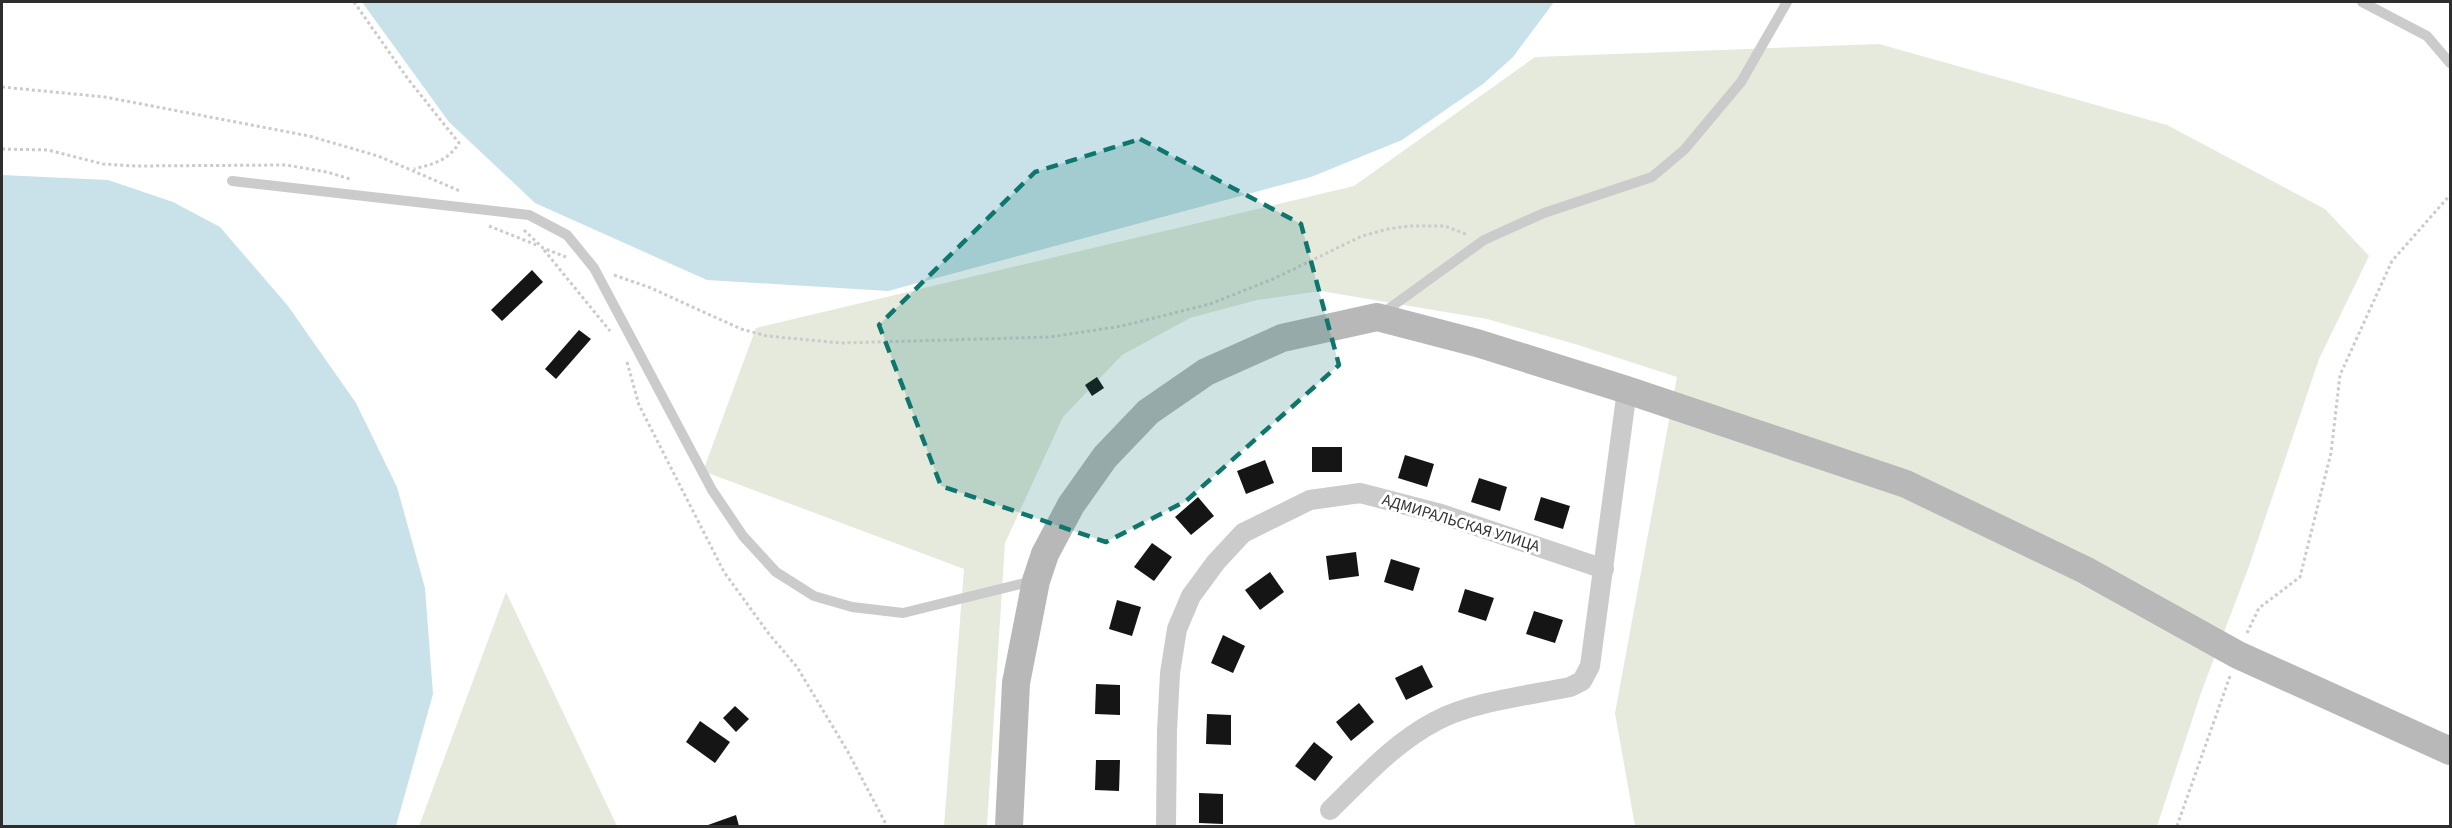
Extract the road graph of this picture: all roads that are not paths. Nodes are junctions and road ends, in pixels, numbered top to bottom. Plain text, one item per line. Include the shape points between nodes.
1 (1787, 2) edge
2 (2362, 2) edge
3 (2451, 63) edge
4 (232, 181) dead end
5 (1377, 317) junction
6 (1627, 390) junction
7 (1604, 569) junction
8 (1036, 581) junction
9 (2451, 751) edge
10 (1330, 810) dead end
11 (1009, 826) edge
12 (1166, 826) edge

1 - 5 lane via 1740,82 1684,150 1652,177 1544,213 1484,240
2 - 3 lane via 2427,36
4 - 8 lane via 529,215 567,235 594,268 712,490 743,536 776,572 814,597 852,607 903,613
5 - 6 street via 1477,343
5 - 8 street via 1282,338 1206,372 1148,412 1105,457 1071,505 1045,554
6 - 7 street
6 - 9 street via 1905,484 2085,570 2238,655
7 - 10 street via 1590,666 1582,681 1436,720 1397,747
7 - 12 street, АДМИРАЛЬСКАЯ УЛИЦА via 1441,514 1360,493 1310,500 1243,533 1191,597 1177,630 1168,708
8 - 11 street via 1016,683

